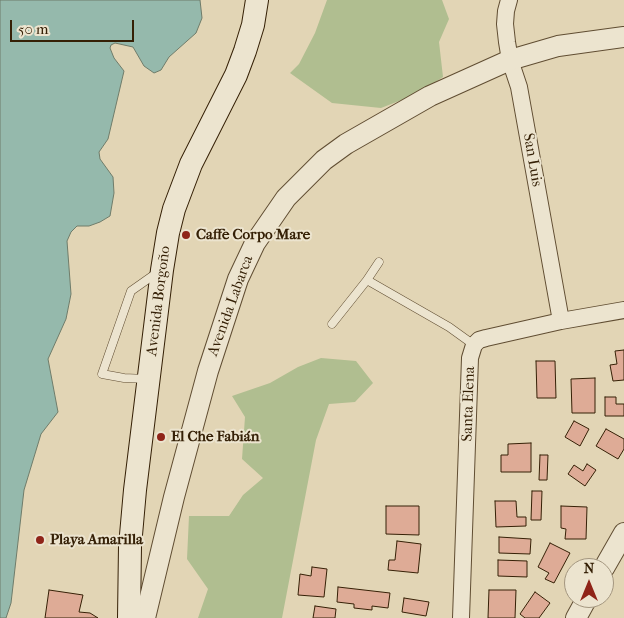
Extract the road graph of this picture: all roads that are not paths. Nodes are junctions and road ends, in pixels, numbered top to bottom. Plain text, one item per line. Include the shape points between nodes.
1 (257, 0) edge
2 (510, 0) edge
3 (624, 37) edge
4 (510, 60) junction
5 (379, 262) dead end
6 (162, 270) junction
7 (367, 280) junction
8 (624, 310) edge
9 (561, 321) junction
10 (332, 324) dead end
11 (474, 345) junction
12 (149, 379) junction
13 (624, 533) edge
14 (610, 558) edge
15 (129, 618) edge
16 (145, 618) edge
17 (461, 618) edge

1 - 6 main road, Avenida Borgoño via 236,75 181,186
2 - 4 street, San Luis via 505,24
3 - 4 street, Avenida Labarca via 558,46
4 - 9 street, San Luis via 519,87
4 - 16 street, Avenida Labarca via 430,96 346,144 304,178 255,242 238,279 208,371
5 - 7 lane
6 - 12 main road, Avenida Borgoño
6 - 12 lane via 131,291 102,374
7 - 10 lane
7 - 11 lane
8 - 9 street, Santa Elena
9 - 11 street, Santa Elena via 486,338
11 - 17 street, Santa Elena via 470,358
12 - 15 main road, Avenida Borgoño via 130,546
13 - 14 street

